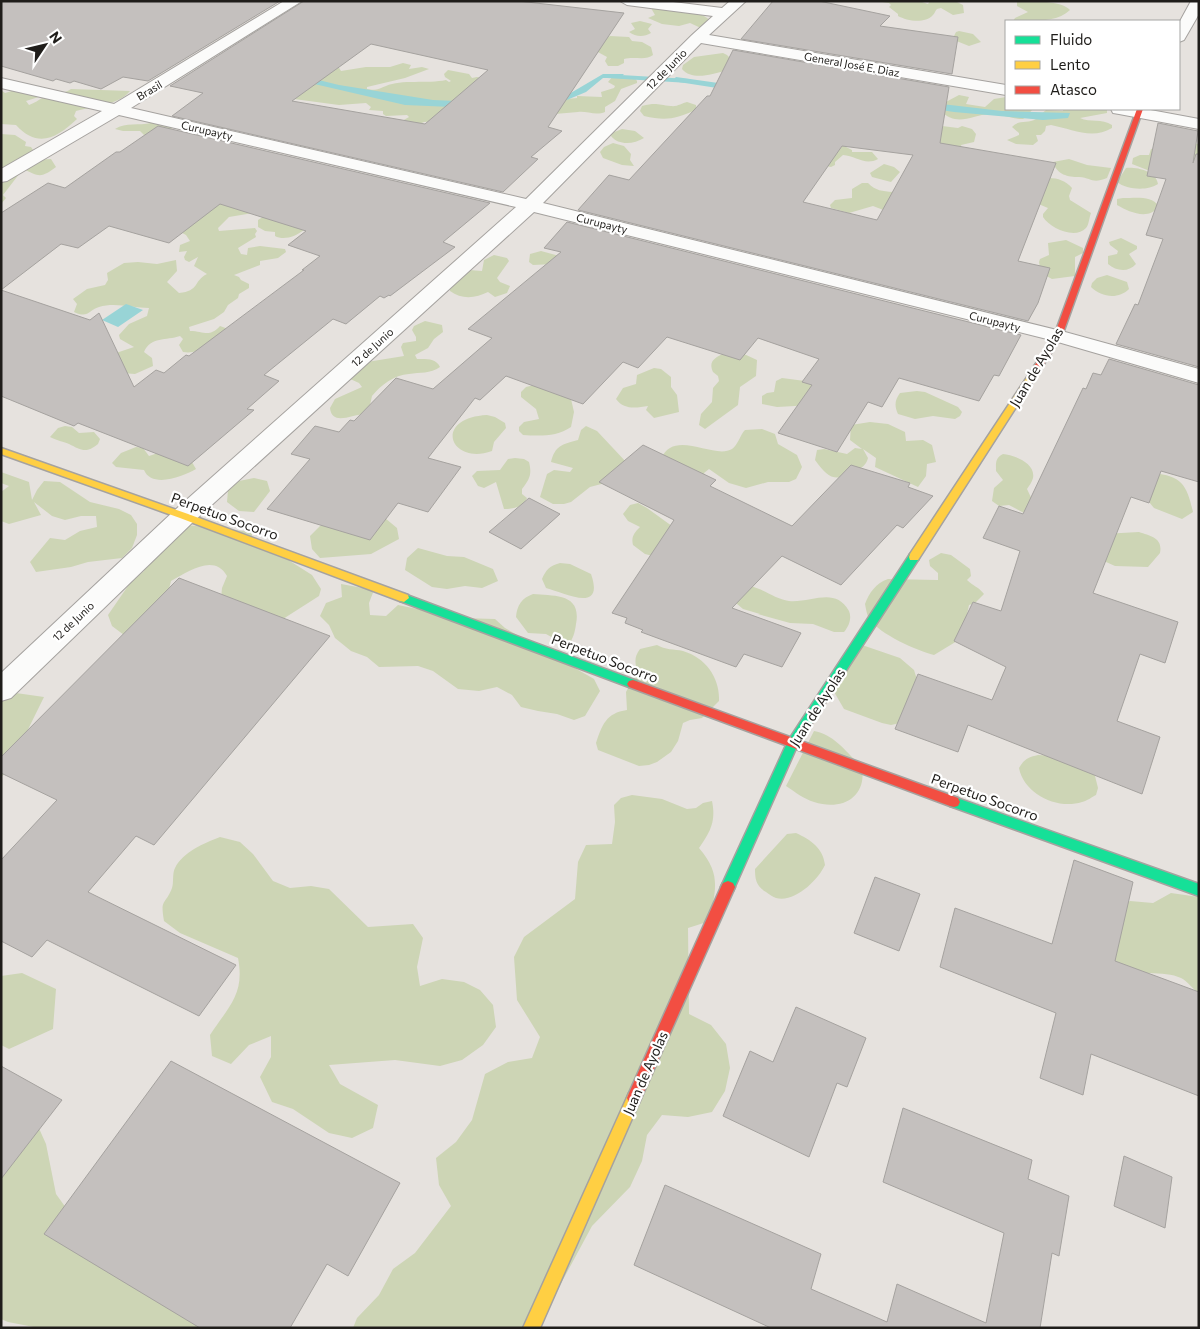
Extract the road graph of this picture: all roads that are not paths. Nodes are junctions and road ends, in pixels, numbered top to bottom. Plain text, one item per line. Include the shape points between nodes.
1 (296, 1) edge
2 (627, 1) edge
3 (739, 1) edge
4 (1198, 1) edge
5 (726, 13) junction
6 (1180, 35) edge
7 (697, 38) junction
8 (1, 83) edge
9 (1005, 90) edge
10 (118, 110) junction
11 (1140, 110) edge
12 (1199, 124) edge
13 (1, 177) edge
14 (530, 205) junction
15 (1058, 336) junction
16 (1199, 376) edge
17 (1, 451) edge
18 (184, 516) junction
19 (1, 690) edge
20 (792, 744) junction
21 (1199, 890) edge
22 (531, 1328) edge

1 - 10 street, Brasil
2 - 5 street
3 - 5 street, 12 de Junio
4 - 6 street
5 - 7 street, 12 de Junio
7 - 9 street, General José E. Diaz
7 - 14 street, 12 de Junio
8 - 10 street, Curupayty
10 - 13 street, Brasil
10 - 14 street, Curupayty
11 - 12 street
11 - 15 street, Juan de Ayolas
14 - 15 street, Curupayty
14 - 18 street, 12 de Junio
15 - 16 street, Curupayty
15 - 20 street, Juan de Ayolas
17 - 18 street, Perpetuo Socorro
18 - 19 street, 12 de Junio
18 - 20 street, Perpetuo Socorro
20 - 21 street, Perpetuo Socorro
20 - 22 street, Juan de Ayolas

